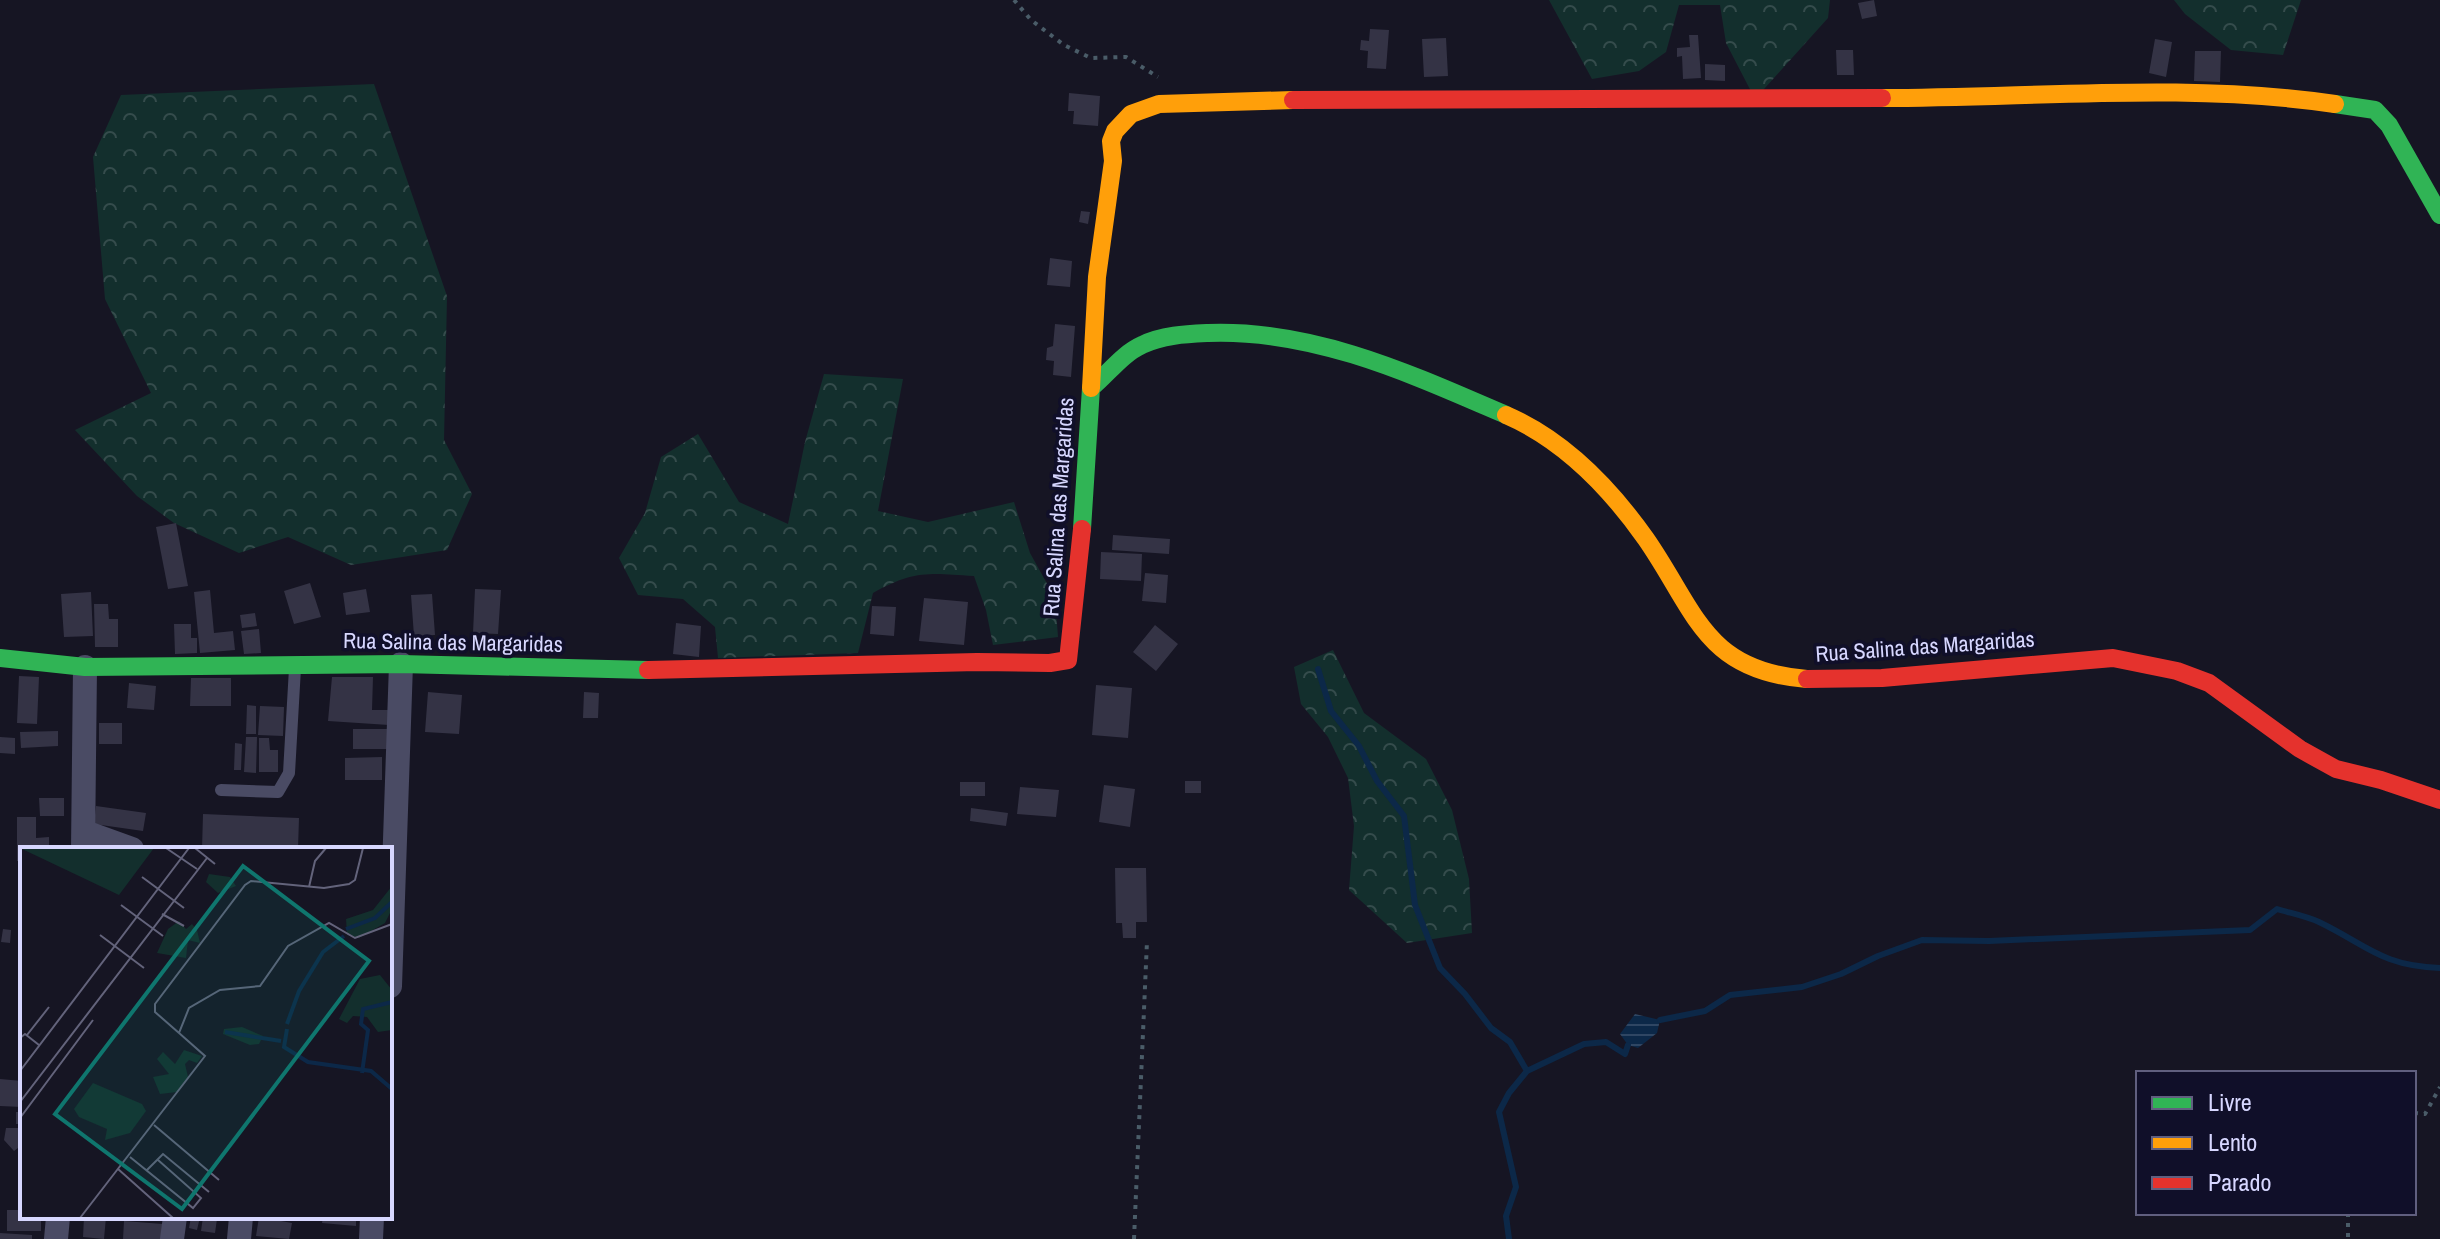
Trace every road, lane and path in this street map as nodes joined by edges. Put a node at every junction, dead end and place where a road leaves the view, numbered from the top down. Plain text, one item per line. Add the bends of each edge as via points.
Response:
1 (1014, 0) edge
2 (1186, 104) junction
3 (2440, 215) edge
4 (1091, 388) junction
5 (0, 658) edge
6 (401, 664) junction
7 (295, 665) junction
8 (85, 667) junction
9 (221, 790) dead end
10 (2440, 800) edge
11 (84, 841) edge
12 (120, 847) edge
13 (392, 927) edge
14 (1147, 941) dead end
15 (2440, 1087) edge
16 (2416, 1113) edge
17 (2348, 1215) edge
18 (58, 1219) edge
19 (175, 1219) edge
20 (241, 1219) edge
21 (372, 1219) edge
22 (56, 1239) edge
23 (172, 1239) edge
24 (239, 1239) edge
25 (371, 1239) edge
26 (1134, 1239) edge
27 (2348, 1239) edge

1 - 2 path via 1064,45 1091,58 1126,57 1153,73
2 - 3 street via 2173,91 2274,95 2375,110 2389,125
2 - 4 street via 1159,104 1131,114 1111,141
4 - 6 street, Rua Salina das Margaridas via 1068,660 688,671
4 - 10 street, Rua Salina das Margaridas via 1142,344 1177,336 1230,331 1297,339 1346,352 1555,440 1645,536 1682,602 1716,645 1773,675 1827,681 2113,658 2151,664 2209,683 2336,769
5 - 8 street, Rua Salina das Margaridas
6 - 7 street, Rua Salina das Margaridas
6 - 13 street
7 - 8 street, Rua Salina das Margaridas
7 - 9 lane via 289,773 278,792
8 - 11 street
11 - 12 street
14 - 26 path
15 - 16 path via 2425,1114
17 - 27 path
18 - 22 street
19 - 23 street
20 - 24 street
21 - 25 street

